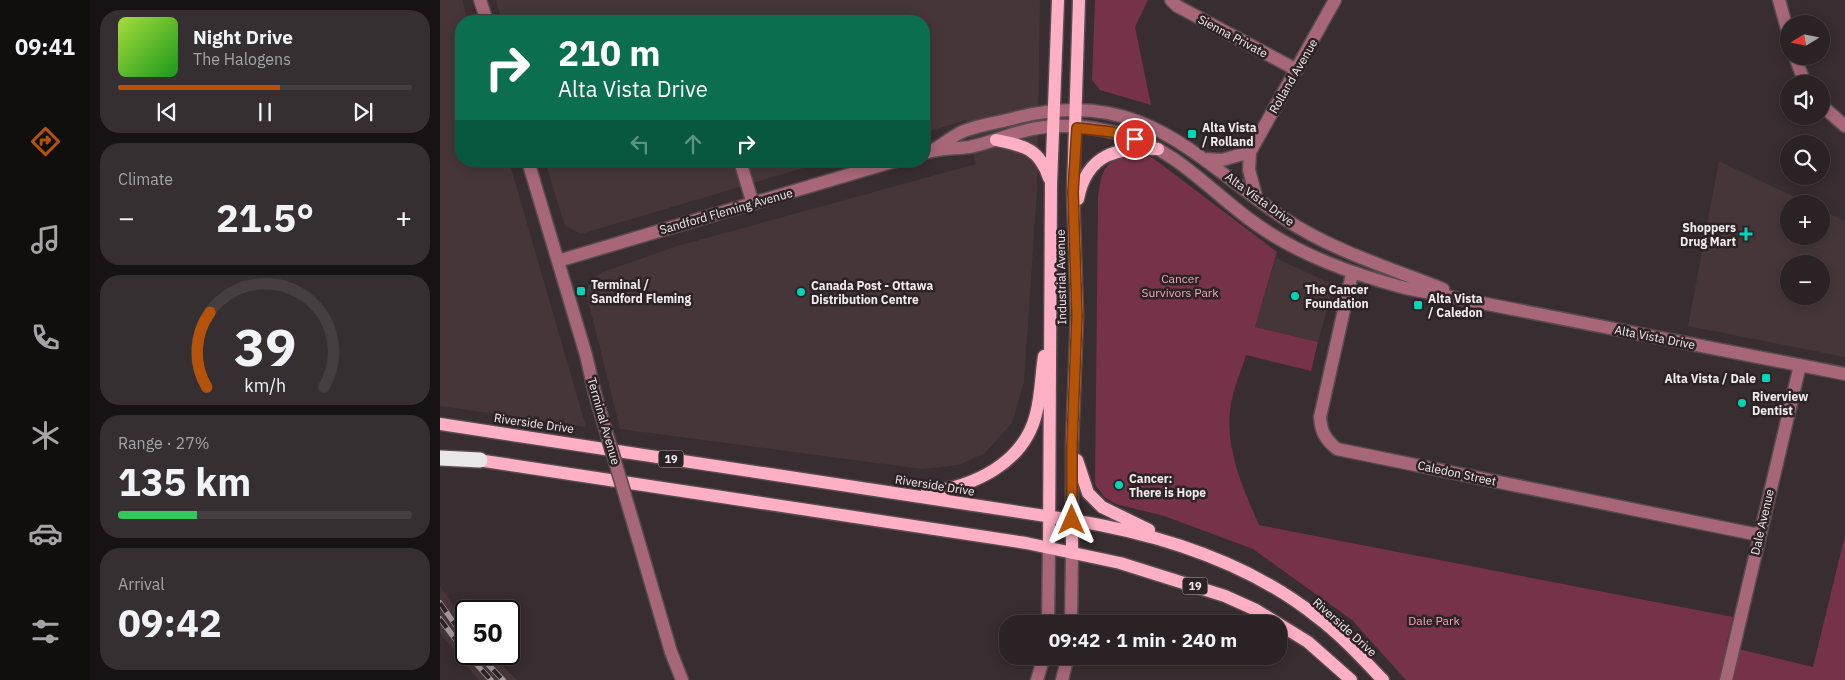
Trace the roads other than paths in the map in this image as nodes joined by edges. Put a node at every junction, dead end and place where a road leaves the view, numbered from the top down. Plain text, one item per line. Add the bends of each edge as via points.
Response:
1 (480, 0) edge
2 (1058, 0) edge
3 (1079, 0) edge
4 (1171, 0) edge
5 (1335, 0) edge
6 (1779, 0) edge
7 (485, 15) edge
8 (1783, 15) edge
9 (1297, 70) junction
10 (1054, 110) junction
11 (1077, 110) junction
12 (1830, 113) edge
13 (1845, 126) edge
14 (1053, 127) junction
15 (1077, 128) junction
16 (996, 140) junction
17 (1158, 149) junction
18 (930, 150) edge
19 (930, 151) edge
20 (1250, 152) junction
21 (1205, 159) junction
22 (530, 167) edge
23 (742, 167) edge
24 (875, 167) edge
25 (1051, 185) junction
26 (1256, 197) junction
27 (753, 204) junction
28 (1074, 234) junction
29 (558, 261) junction
30 (1352, 274) junction
31 (1466, 299) junction
32 (1049, 329) junction
33 (1800, 365) junction
34 (1845, 374) edge
35 (440, 424) edge
36 (1072, 445) junction
37 (440, 453) edge
38 (440, 458) edge
39 (480, 460) junction
40 (902, 493) junction
41 (1049, 516) junction
42 (1072, 520) junction
43 (1759, 535) junction
44 (1180, 546) junction
45 (1049, 548) junction
46 (1072, 553) junction
47 (1048, 615) edge
48 (1071, 615) edge
49 (1041, 665) edge
50 (1066, 665) edge
51 (682, 680) edge
52 (1037, 680) edge
53 (1062, 680) edge
54 (1350, 680) edge
55 (1383, 680) edge
56 (1726, 680) edge

1 - 7 street
2 - 10 main road, Industrial Avenue
3 - 11 main road, Industrial Avenue
4 - 9 street, Sienna Private
5 - 9 street, Rolland Avenue
6 - 8 street
9 - 20 street, Rolland Avenue
10 - 11 street, Alta Vista Drive
10 - 14 main road, Industrial Avenue
10 - 18 street via 964,131
11 - 15 main road, Industrial Avenue
11 - 21 street, Alta Vista Drive via 1115,114 1144,122 1177,139
12 - 13 street
14 - 15 street, Alta Vista Drive
14 - 16 street via 1037,128
14 - 25 main road, Industrial Avenue
15 - 17 street, Alta Vista Drive via 1125,135
15 - 28 main road, Industrial Avenue
16 - 19 street via 969,147
16 - 25 main road via 1030,149 1045,166
17 - 28 main road via 1124,149 1108,155 1094,166 1078,196
17 - 30 street, Alta Vista Drive via 1257,226
20 - 21 street via 1222,160
20 - 26 street, Rolland Avenue via 1248,170
21 - 26 street, Alta Vista Drive
22 - 29 street, Terminal Avenue
23 - 27 street
24 - 27 street, Sandford Fleming Avenue
25 - 32 main road, Industrial Avenue
26 - 31 street, Alta Vista Drive via 1314,236
27 - 29 street, Sandford Fleming Avenue
28 - 36 main road, Industrial Avenue via 1077,316
29 - 51 street, Terminal Avenue, bridge
30 - 31 street, Alta Vista Drive
30 - 43 street, Caledon Street via 1320,417 1320,430 1337,449
31 - 33 street, Alta Vista Drive
32 - 40 main road via 1037,412 1032,428 1013,455 972,482 940,491
32 - 41 main road, Industrial Avenue
33 - 34 street, Alta Vista Drive
33 - 43 street, Dale Avenue
35 - 40 main road, Riverside Drive / 19
36 - 42 main road, Industrial Avenue
36 - 44 main road via 1088,492 1102,507
37 - 39 main road, 19
38 - 39 highway
39 - 45 main road, 19
40 - 41 main road, Riverside Drive / 19
41 - 42 main road, Riverside Drive / 19
41 - 45 main road, Industrial Avenue
42 - 44 main road, Riverside Drive / 19
42 - 46 main road, Industrial Avenue
43 - 56 street, Dale Avenue
44 - 55 main road, Riverside Drive / 19 via 1238,568 1287,596 1317,617
45 - 46 main road, 19
45 - 47 street
46 - 48 street
46 - 54 main road, 19 via 1178,580 1256,610 1302,638
49 - 52 street
50 - 53 street

